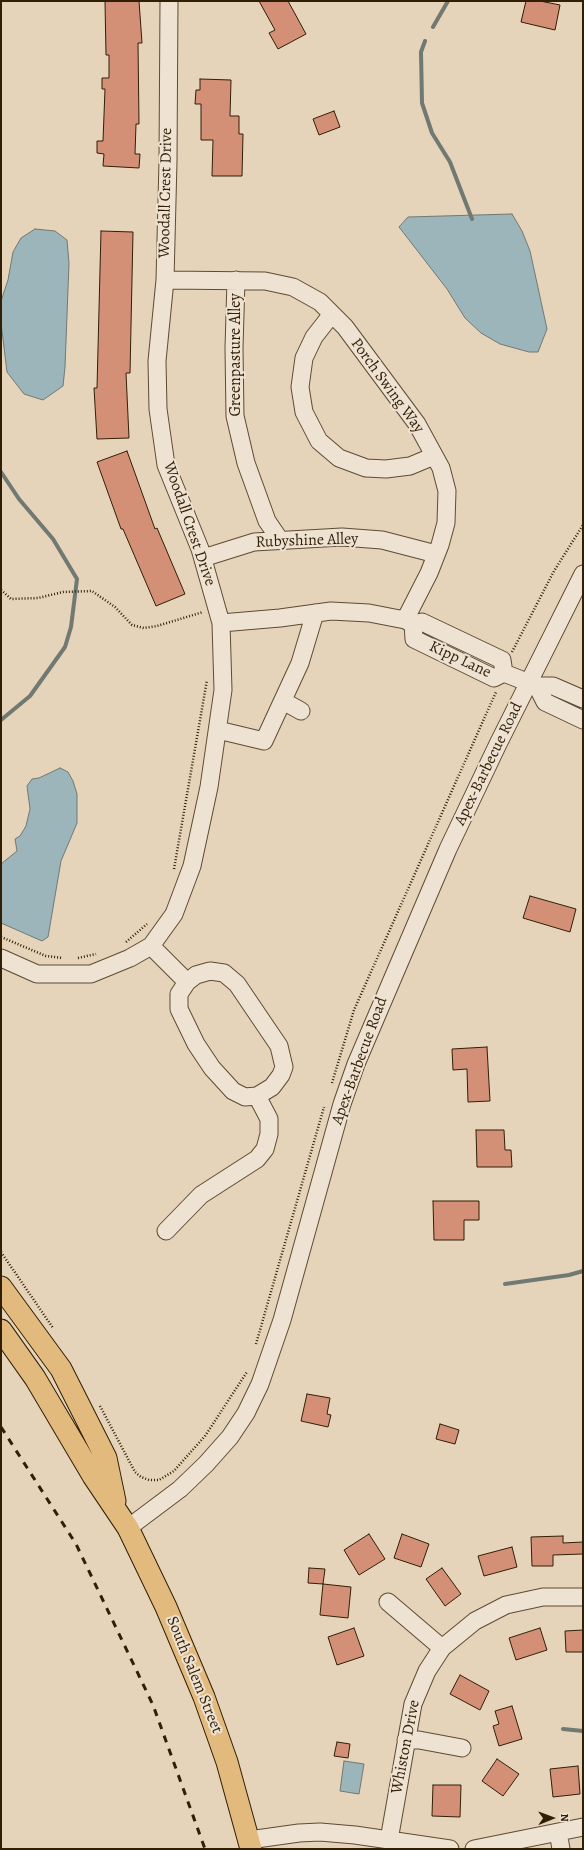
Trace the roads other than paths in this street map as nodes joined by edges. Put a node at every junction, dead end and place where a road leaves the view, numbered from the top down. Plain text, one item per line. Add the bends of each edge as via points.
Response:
1 (168, 1) edge
2 (165, 280) junction
3 (236, 280) junction
4 (332, 314) junction
5 (434, 456) junction
6 (280, 540) junction
7 (436, 554) junction
8 (203, 558) junction
9 (583, 574) edge
10 (315, 613) junction
11 (409, 622) junction
12 (221, 623) junction
13 (533, 684) junction
14 (583, 699) edge
15 (283, 701) junction
16 (301, 711) dead end
17 (583, 720) edge
18 (218, 730) junction
19 (151, 946) junction
20 (1, 958) edge
21 (187, 982) junction
22 (257, 1096) junction
23 (166, 1231) dead end
24 (1, 1287) edge
25 (1, 1330) edge
26 (122, 1519) junction
27 (583, 1597) edge
28 (388, 1602) dead end
29 (442, 1648) junction
30 (406, 1740) junction
31 (462, 1748) dead end
32 (583, 1827) edge
33 (558, 1832) junction
34 (389, 1840) junction
35 (250, 1845) edge
36 (450, 1849) edge
37 (474, 1849) edge
38 (561, 1849) edge

1 - 2 street, Woodall Crest Drive
2 - 3 street, Porch Swing Way
2 - 8 street, Woodall Crest Drive via 157,361 158,409 166,465
3 - 4 street, Porch Swing Way via 264,280 293,287 320,302
3 - 6 street, Greenpasture Alley via 235,416 249,470 267,521
4 - 5 street, Porch Swing Way via 345,327 417,424
4 - 5 street via 314,337 304,358 300,387 304,412 319,441 339,458 366,468 410,466
5 - 7 street, Porch Swing Way via 441,468 447,491 446,523
6 - 7 street, Rubyshine Alley via 342,537 382,540
6 - 8 street, Rubyshine Alley via 254,542
7 - 11 street, Porch Swing Way
8 - 12 street, Woodall Crest Drive
9 - 13 street, Apex-Barbecue Road
10 - 11 street via 369,613
10 - 12 street
10 - 15 street via 300,663
11 - 13 street, Kipp Lane via 414,639 494,678 504,673
12 - 18 street, Woodall Crest Drive via 223,690
13 - 14 street via 553,686
13 - 17 street via 545,702
13 - 26 street, Apex-Barbecue Road via 491,758 448,849 356,1064 342,1104 282,1320 260,1384 246,1413 230,1437 180,1489
15 - 16 street
15 - 18 street via 264,741
18 - 19 street, Woodall Crest Drive via 192,866 174,914
19 - 20 street, Woodall Crest Drive via 91,974 37,974
19 - 21 street
21 - 22 street via 179,994 179,1009 196,1044 232,1091 245,1097
21 - 22 street via 196,975 210,971 224,973 237,984 279,1046 284,1067 281,1075 272,1087
22 - 23 street via 270,1119 265,1149 258,1159 201,1195
24 - 26 main road, South Salem Street via 61,1369 106,1458
25 - 26 main road, South Salem Street via 35,1378 92,1476
26 - 35 main road, South Salem Street via 166,1607 204,1697 227,1762
27 - 29 street, Whiston Drive via 543,1597 506,1605 475,1620
28 - 29 street
29 - 30 street, Whiston Drive via 419,1687
30 - 31 street
30 - 34 street, Whiston Drive
32 - 33 street
33 - 37 street
33 - 38 street
34 - 35 street via 320,1832 299,1833
34 - 36 street

